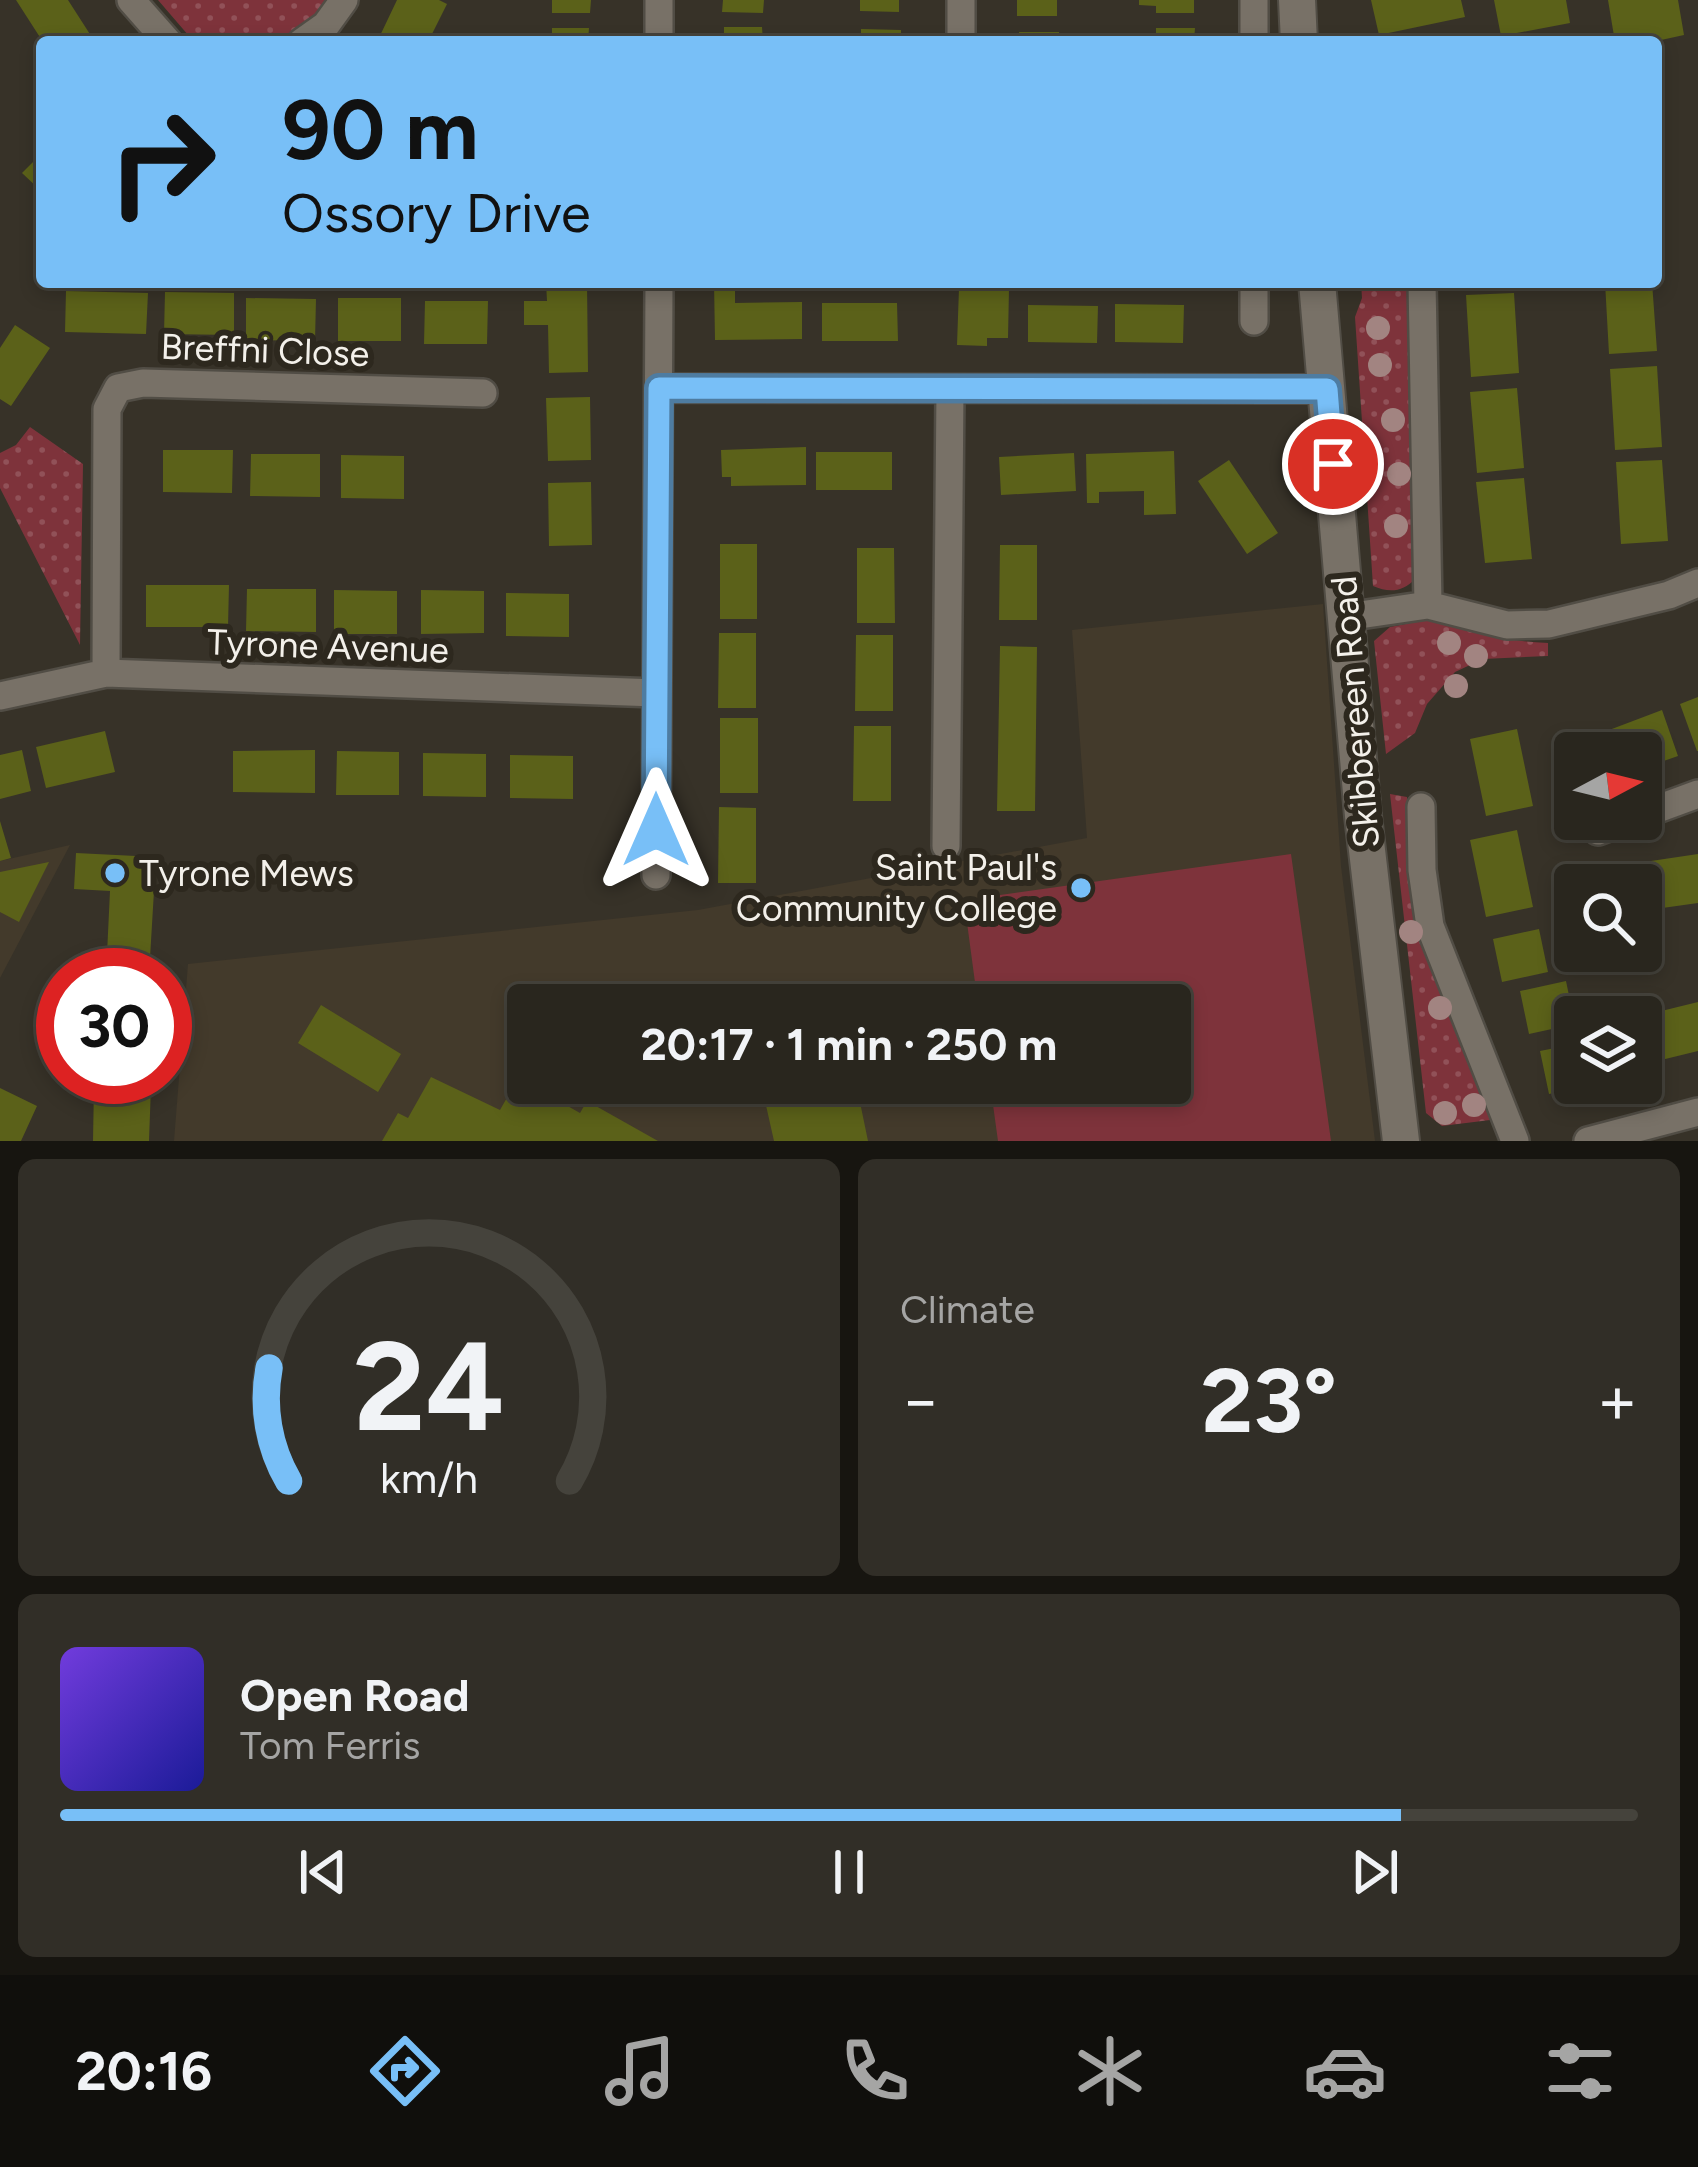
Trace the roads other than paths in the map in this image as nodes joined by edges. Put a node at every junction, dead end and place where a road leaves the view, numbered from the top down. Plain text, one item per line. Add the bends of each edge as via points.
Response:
1 (131, 0) edge
2 (344, 0) edge
3 (659, 0) edge
4 (961, 0) edge
5 (1254, 0) edge
6 (1297, 0) edge
7 (163, 36) edge
8 (310, 36) edge
9 (659, 36) edge
10 (961, 36) edge
11 (1254, 36) edge
12 (1299, 36) edge
13 (659, 288) edge
14 (1254, 288) edge
15 (1318, 288) edge
16 (1422, 288) edge
17 (1254, 321) dead end
18 (659, 388) junction
19 (1327, 389) junction
20 (950, 390) junction
21 (483, 393) dead end
22 (1698, 583) edge
23 (1428, 605) junction
24 (1346, 617) junction
25 (106, 673) junction
26 (656, 693) junction
27 (0, 696) edge
28 (1698, 794) edge
29 (1421, 807) dead end
30 (1662, 807) edge
31 (946, 845) dead end
32 (656, 875) dead end
33 (1698, 1112) edge
34 (1400, 1141) edge
35 (1515, 1141) edge
36 (1588, 1141) edge

1 - 7 street
2 - 8 street
3 - 9 street
4 - 10 street
5 - 11 street
6 - 12 street
13 - 18 street
14 - 17 street
15 - 19 street, Skibbereen Road
16 - 23 street
18 - 20 street
18 - 26 street
19 - 20 street
19 - 24 street, Skibbereen Road
20 - 31 street
21 - 25 street, Breffni Close via 118,388 107,409
22 - 23 street via 1550,624 1507,625
23 - 24 street
24 - 34 street, Skibbereen Road
25 - 26 street, Tyrone Avenue
25 - 27 street, Tyrone Avenue
26 - 32 street
28 - 30 street
29 - 35 street via 1430,926
33 - 36 street

